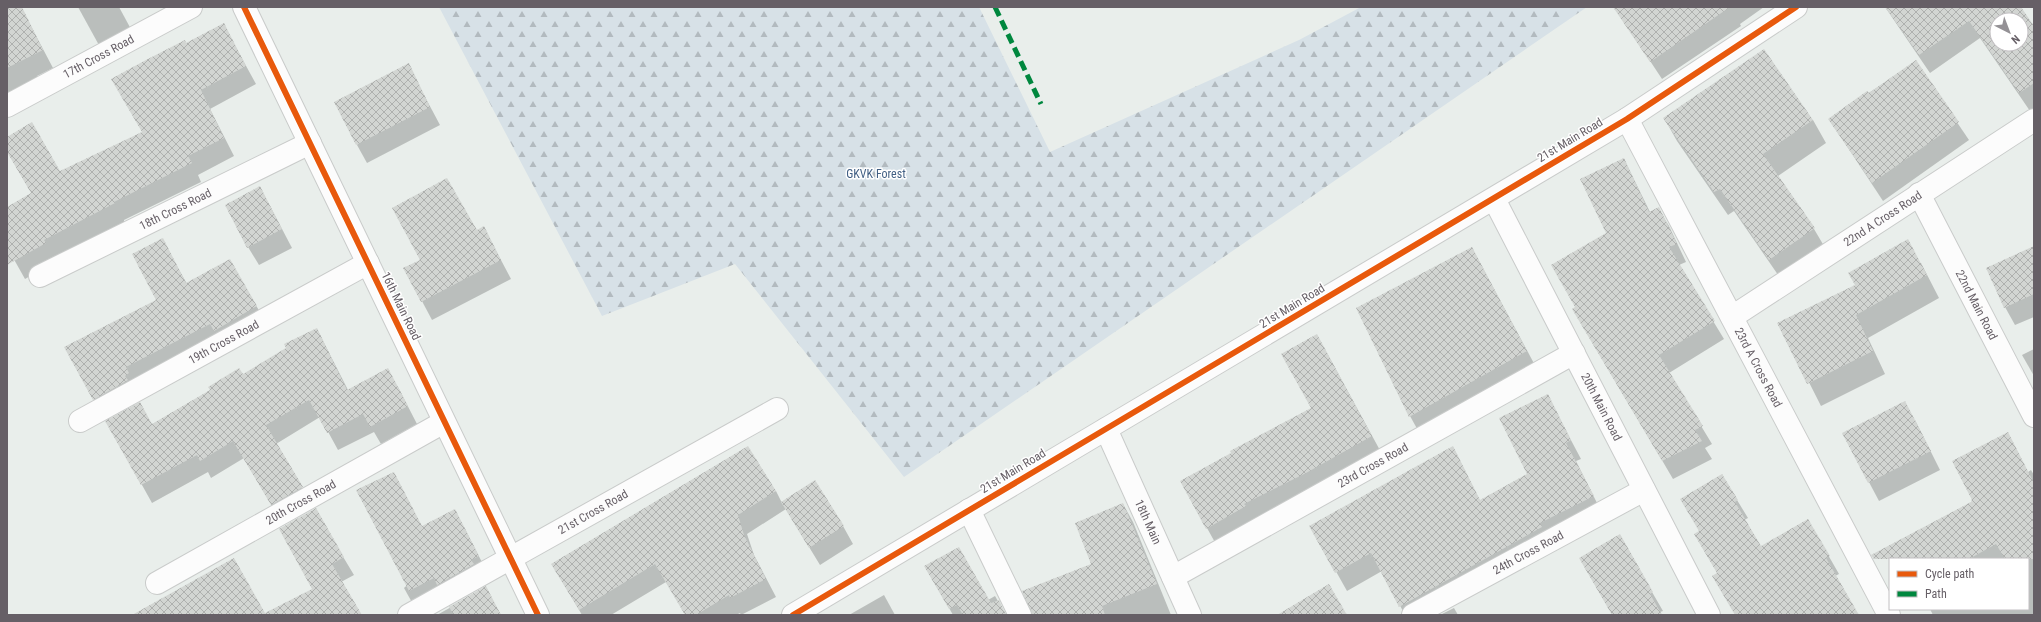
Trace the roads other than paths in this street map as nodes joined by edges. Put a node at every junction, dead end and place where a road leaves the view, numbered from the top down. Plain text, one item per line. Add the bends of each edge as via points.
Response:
1 (191, 7) edge
2 (244, 7) edge
3 (1796, 7) edge
4 (7, 106) edge
5 (1627, 119) junction
6 (2034, 120) edge
7 (310, 143) junction
8 (1919, 194) junction
9 (1494, 199) junction
10 (368, 263) junction
11 (40, 276) dead end
12 (1732, 317) junction
13 (1574, 352) junction
14 (777, 409) dead end
15 (2034, 416) edge
16 (80, 421) dead end
17 (444, 422) junction
18 (1106, 429) junction
19 (1644, 490) junction
20 (969, 510) junction
21 (510, 557) junction
22 (1173, 577) junction
23 (157, 583) dead end
24 (409, 615) edge
25 (538, 615) edge
26 (793, 615) edge
27 (1020, 615) edge
28 (1190, 615) edge
29 (1413, 615) edge
30 (1709, 615) edge
31 (1889, 615) edge

1 - 4 street, 17th Cross Road
2 - 7 street, 16th Main Road
3 - 5 street, 21st Main Road
5 - 9 street, 21st Main Road
5 - 12 street, 23rd A Cross Road
6 - 8 street, 22nd A Cross Road
7 - 10 street, 16th Main Road
7 - 11 street, 18th Cross Road
8 - 12 street, 22nd A Cross Road
8 - 15 street, 22nd Main Road
9 - 13 street, 20th Main Road
9 - 18 street, 21st Main Road
10 - 16 street, 19th Cross Road
10 - 17 street, 16th Main Road
12 - 31 street, 23rd A Cross Road
13 - 19 street, 20th Main Road
13 - 22 street, 23rd Cross Road
14 - 21 street, 21st Cross Road
17 - 21 street, 16th Main Road
17 - 23 street, 20th Cross Road
18 - 20 street, 21st Main Road
18 - 22 street, 18th Main
19 - 29 street, 24th Cross Road
19 - 30 street, 20th Main Road
20 - 26 street, 21st Main Road
20 - 27 street
21 - 24 street, 21st Cross Road
21 - 25 street, 16th Main Road
22 - 28 street, 18th Main

